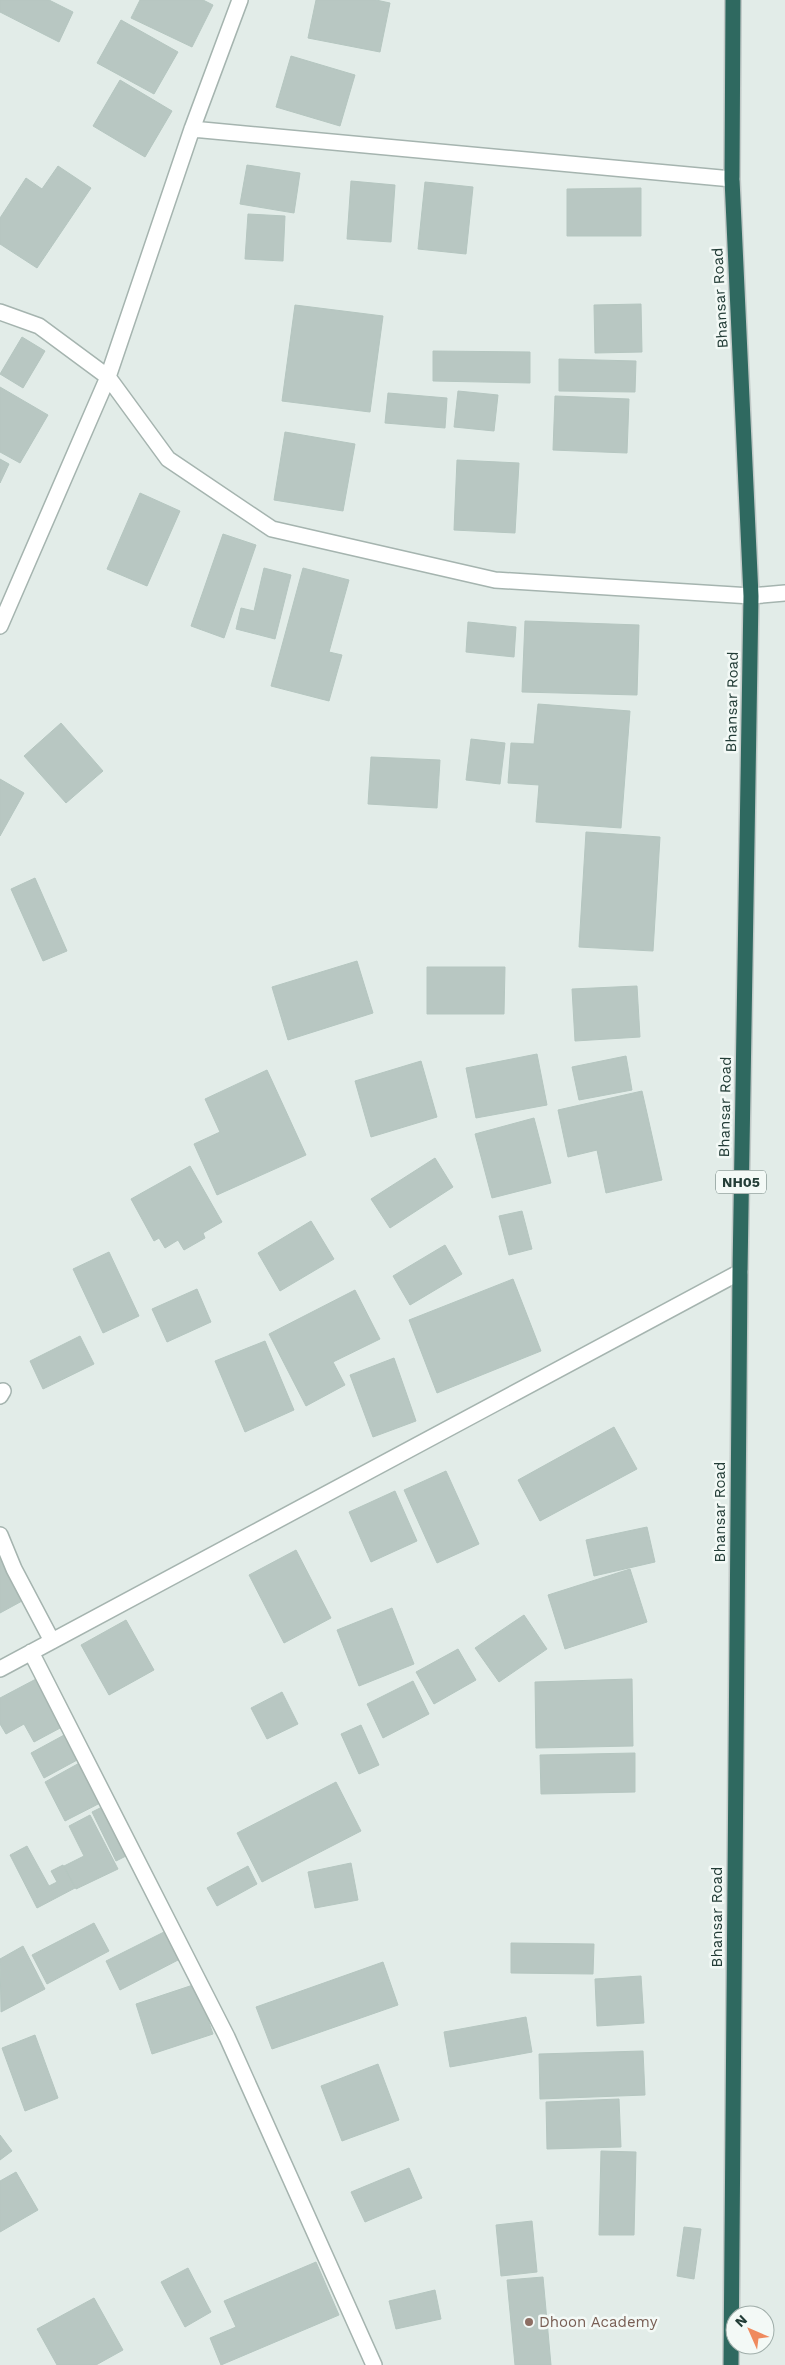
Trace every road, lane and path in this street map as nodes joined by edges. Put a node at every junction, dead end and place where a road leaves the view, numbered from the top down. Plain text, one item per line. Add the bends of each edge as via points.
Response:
1 (240, 0) edge
2 (733, 0) edge
3 (192, 129) junction
4 (732, 180) junction
5 (0, 312) edge
6 (108, 377) junction
7 (785, 593) edge
8 (751, 596) junction
9 (0, 626) edge
10 (740, 1272) junction
11 (0, 1535) edge
12 (52, 1641) junction
13 (31, 1652) junction
14 (0, 1668) edge
15 (374, 2365) edge
16 (731, 2365) edge

1 - 3 street
2 - 4 highway, Bhansar Road / NH05
3 - 4 street
3 - 6 street
4 - 8 highway, Bhansar Road / NH05
5 - 6 street via 39,326
6 - 8 street via 168,459 272,529 495,580
6 - 9 street
7 - 8 street
8 - 10 highway, Bhansar Road / NH05
10 - 12 street
10 - 16 highway, Bhansar Road / NH05
11 - 12 street
12 - 13 street
13 - 14 street
13 - 15 street via 227,2036

